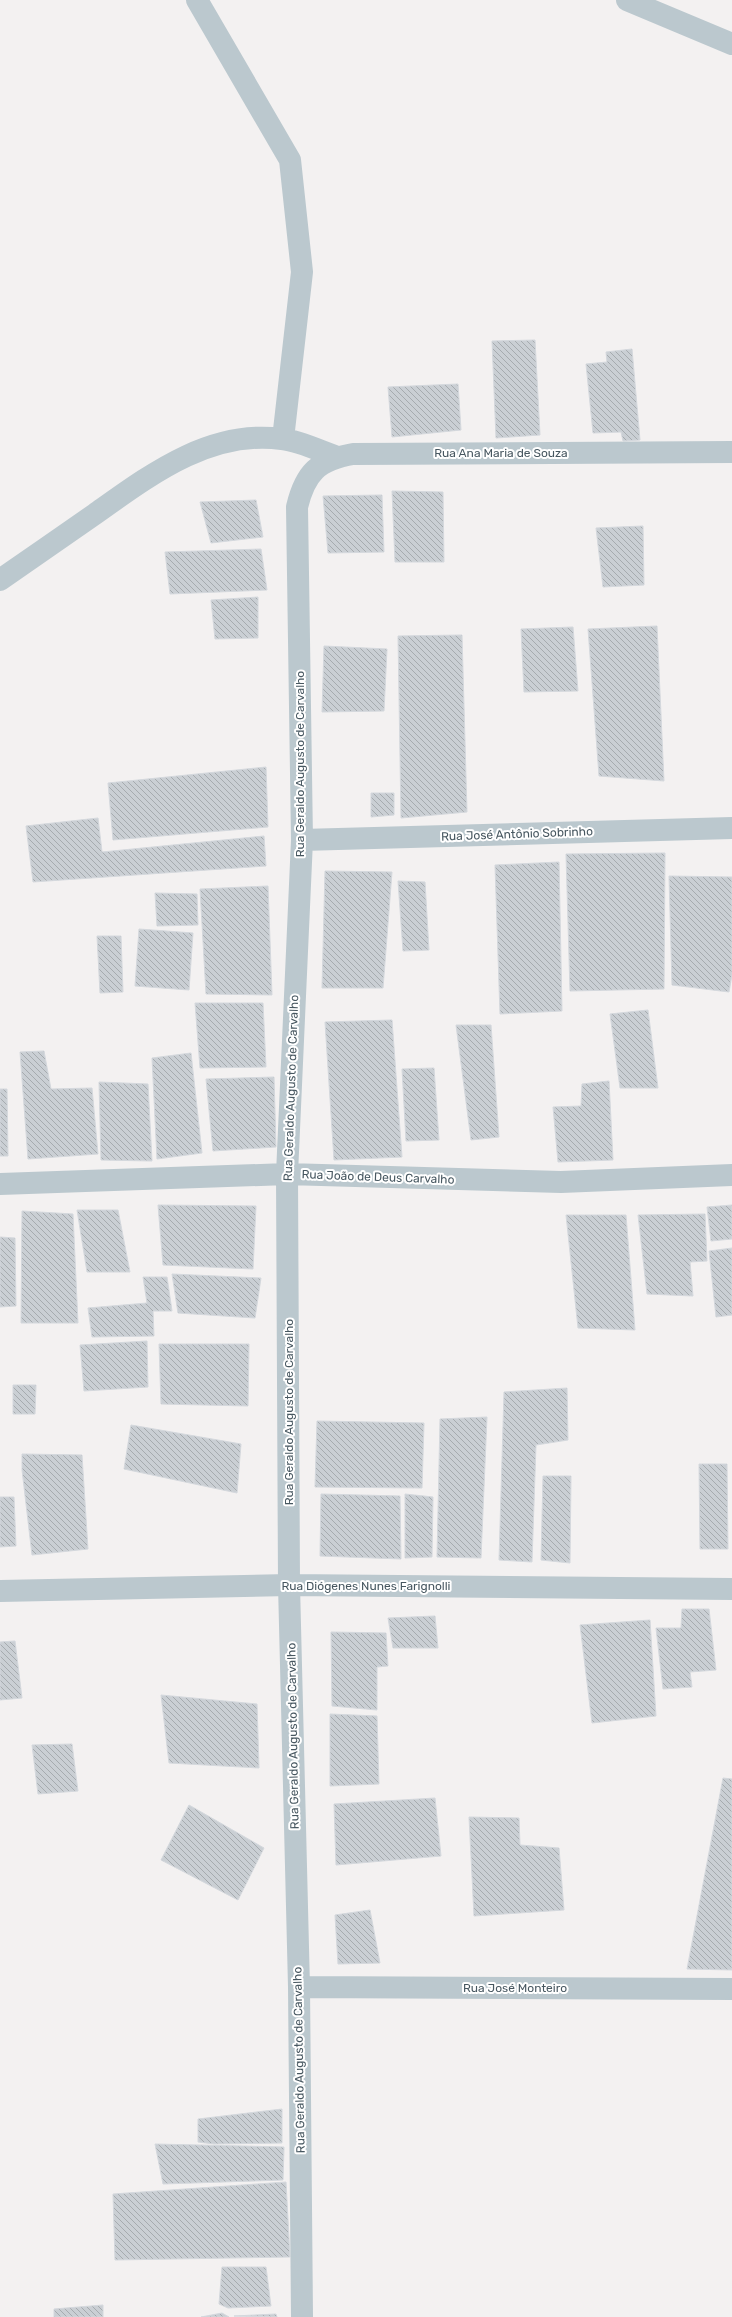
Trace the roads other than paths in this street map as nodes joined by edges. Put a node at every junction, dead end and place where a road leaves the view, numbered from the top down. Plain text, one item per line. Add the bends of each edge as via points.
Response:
1 (197, 0) edge
2 (627, 0) edge
3 (732, 44) edge
4 (283, 439) junction
5 (732, 452) edge
6 (337, 457) junction
7 (297, 507) joint
8 (0, 580) edge
9 (732, 828) edge
10 (302, 840) junction
11 (287, 1174) junction
12 (732, 1174) edge
13 (0, 1184) edge
14 (289, 1585) junction
15 (732, 1589) edge
16 (0, 1591) edge
17 (298, 1987) junction
18 (732, 1989) edge
19 (302, 2317) edge

1 - 4 street via 290,160 302,272
2 - 3 street
4 - 6 street
4 - 8 street via 257,438 218,444 186,455 157,471
5 - 6 street, Rua Ana Maria de Souza via 353,454
6 - 7 street, Rua Ana Maria de Souza via 323,463 310,475 301,490
7 - 10 street, Rua Geraldo Augusto de Carvalho
9 - 10 street, Rua José Antônio Sobrinho
10 - 11 street, Rua Geraldo Augusto de Carvalho
11 - 12 street, Rua João de Deus Carvalho via 561,1182
11 - 13 street, Rua João de Deus Carvalho
11 - 14 street, Rua Geraldo Augusto de Carvalho
14 - 15 street, Rua Diógenes Nunes Farignolli
14 - 16 street, Rua Diógenes Nunes Farignolli
14 - 17 street, Rua Geraldo Augusto de Carvalho
17 - 18 street, Rua José Monteiro
17 - 19 street, Rua Geraldo Augusto de Carvalho

